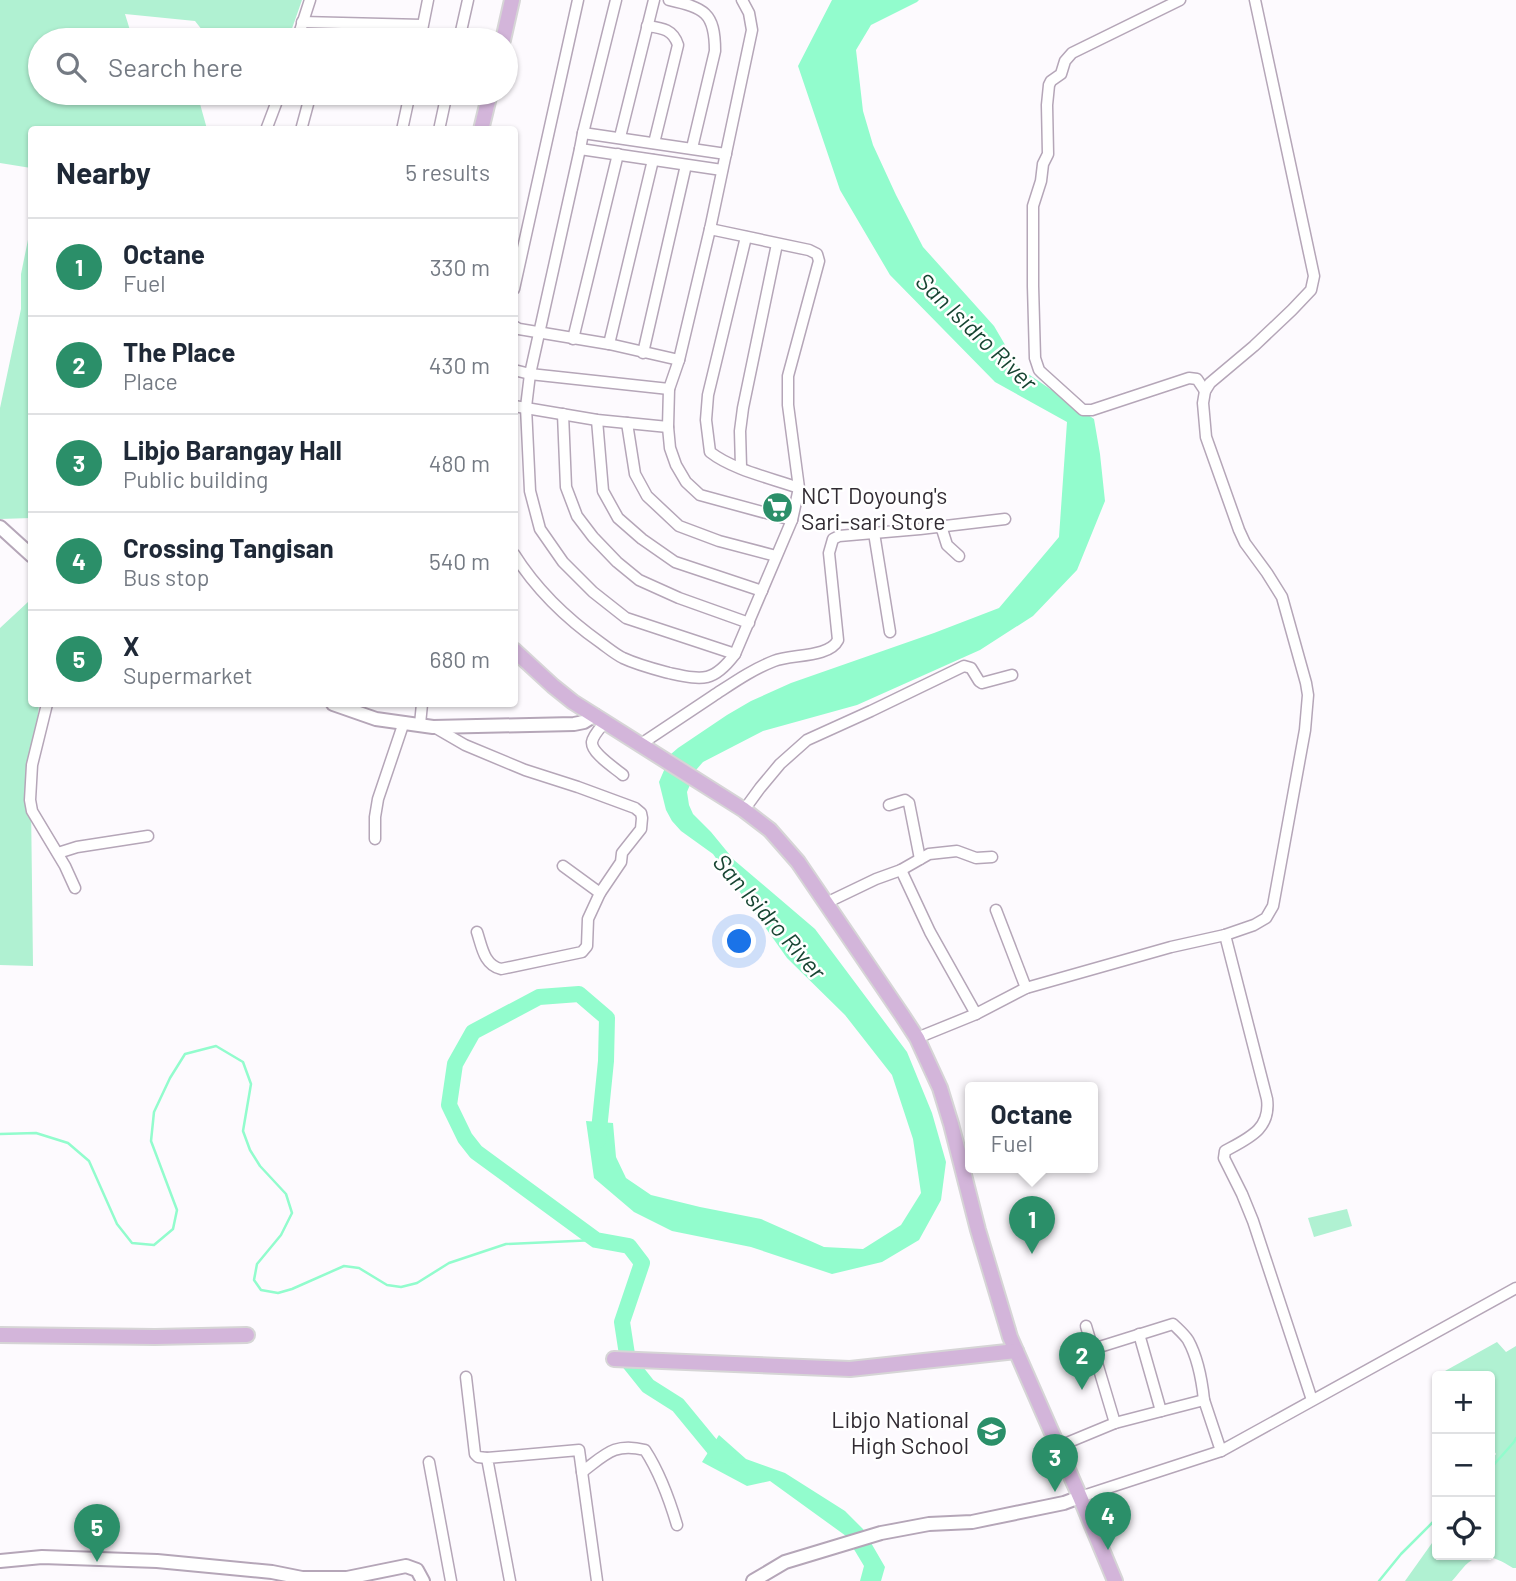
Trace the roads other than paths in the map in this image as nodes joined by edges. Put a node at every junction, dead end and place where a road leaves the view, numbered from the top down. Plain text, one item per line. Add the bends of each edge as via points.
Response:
1 (310, 0) edge
2 (428, 0) edge
3 (468, 0) edge
4 (512, 0) edge
5 (578, 0) edge
6 (616, 0) edge
7 (654, 0) edge
8 (669, 0) edge
9 (742, 0) edge
10 (1180, 0) edge
11 (1255, 0) edge
12 (302, 22) junction
13 (422, 25) junction
14 (647, 26) junction
15 (300, 28) edge
16 (422, 28) edge
17 (462, 28) edge
18 (505, 28) edge
19 (275, 105) edge
20 (307, 105) edge
21 (408, 105) edge
22 (444, 105) edge
23 (487, 105) edge
24 (267, 126) edge
25 (302, 126) edge
26 (403, 126) edge
27 (440, 126) edge
28 (482, 126) edge
29 (583, 133) junction
30 (620, 137) junction
31 (654, 142) junction
32 (692, 148) junction
33 (580, 149) junction
34 (618, 154) junction
35 (726, 154) junction
36 (653, 160) junction
37 (686, 165) junction
38 (722, 170) junction
39 (710, 229) junction
40 (746, 237) junction
41 (777, 244) junction
42 (518, 271) edge
43 (518, 329) edge
44 (541, 332) junction
45 (573, 338) junction
46 (608, 344) junction
47 (643, 352) junction
48 (679, 360) junction
49 (518, 371) edge
50 (530, 374) junction
51 (669, 390) junction
52 (1206, 391) junction
53 (518, 406) edge
54 (526, 407) junction
55 (563, 414) junction
56 (597, 420) junction
57 (627, 424) junction
58 (668, 427) junction
59 (741, 467) junction
60 (799, 488) junction
61 (1005, 519) dead end
62 (792, 520) junction
63 (941, 526) junction
64 (0, 527) edge
65 (874, 533) junction
66 (28, 552) edge
67 (776, 556) junction
68 (959, 556) dead end
69 (518, 560) edge
70 (762, 590) junction
71 (749, 623) junction
72 (890, 632) dead end
73 (518, 654) edge
74 (735, 654) junction
75 (1012, 675) dead end
76 (46, 707) edge
77 (342, 707) edge
78 (423, 707) edge
79 (600, 718) junction
80 (404, 722) junction
81 (427, 726) junction
82 (641, 744) junction
83 (623, 775) dead end
84 (889, 805) dead end
85 (744, 810) junction
86 (148, 836) dead end
87 (374, 839) dead end
88 (58, 853) junction
89 (992, 857) dead end
90 (920, 859) junction
91 (563, 866) dead end
92 (901, 870) junction
93 (75, 888) dead end
94 (600, 893) junction
95 (827, 903) junction
96 (996, 910) dead end
97 (477, 932) dead end
98 (1225, 935) junction
99 (1026, 988) junction
100 (976, 1014) junction
101 (917, 1038) junction
102 (1516, 1288) edge
103 (1086, 1326) dead end
104 (1139, 1334) junction
105 (0, 1335) edge
106 (247, 1335) dead end
107 (1093, 1349) junction
108 (1016, 1352) junction
109 (614, 1359) dead end
110 (466, 1377) dead end
111 (1312, 1399) junction
112 (1203, 1400) junction
113 (1161, 1411) junction
114 (1115, 1423) junction
115 (1057, 1447) junction
116 (1221, 1451) junction
117 (487, 1458) junction
118 (429, 1462) dead end
119 (582, 1472) junction
120 (1080, 1497) junction
121 (677, 1525) dead end
122 (0, 1561) edge
123 (423, 1581) edge
124 (452, 1581) edge
125 (510, 1581) edge
126 (597, 1581) edge
127 (753, 1581) edge
128 (1115, 1581) edge

1 - 12 street
2 - 13 street
3 - 17 street
4 - 18 main road
5 - 42 street
6 - 29 street
7 - 14 street
8 - 32 street via 702,11 711,19 715,36
9 - 35 street via 752,30
10 - 52 street via 1072,52 1061,74 1049,85 1048,154 1033,206 1035,358 1039,370 1083,410 1189,378 1198,379
11 - 52 street via 1314,276 1311,290
12 - 13 street
12 - 15 street
13 - 16 street
14 - 30 street
14 - 31 street via 665,28 678,45
19 - 24 street
20 - 25 street
21 - 26 street
22 - 27 street
23 - 28 main road
29 - 30 street
29 - 33 street
30 - 31 street
31 - 32 street
32 - 35 street
33 - 34 street
33 - 44 street
34 - 36 street
34 - 45 street
35 - 38 street
36 - 37 street
36 - 46 street
37 - 38 street
37 - 47 street
38 - 39 street
39 - 40 street
39 - 48 street
40 - 41 street
40 - 59 street via 706,420 710,452
41 - 59 street via 743,408
41 - 60 street via 809,250 817,254 818,261 788,376
43 - 44 street
44 - 45 street
44 - 50 street
45 - 46 street
46 - 47 street
47 - 48 street
48 - 51 street
49 - 50 street
50 - 51 street
50 - 54 street
51 - 58 street
52 - 98 street via 1206,437 1245,543 1282,597 1308,695 1273,906 1266,918
53 - 54 street
54 - 55 street
54 - 74 street via 530,491 540,529 563,562 626,618
55 - 56 street
55 - 71 street via 566,487 577,516 593,537 639,580
56 - 57 street
56 - 70 street via 603,491 618,518 675,562
57 - 58 street
57 - 67 street via 635,474 647,496 678,526
58 - 62 street via 676,464 700,495
59 - 60 street
60 - 62 street
61 - 63 street
62 - 67 street
63 - 65 street
63 - 68 street via 947,545
64 - 66 street
65 - 72 street
65 - 82 street via 839,536 831,543 838,640 831,649 753,670
67 - 70 street
69 - 74 street via 575,625 621,657 696,678 723,670
70 - 71 street
71 - 74 street
73 - 79 main road via 573,702
75 - 85 street via 982,683 964,666 807,740 780,764
76 - 88 street via 32,765 30,800
77 - 80 street via 376,719
78 - 81 street
79 - 81 street via 573,724
79 - 82 main road
79 - 83 street via 592,745
80 - 81 street
80 - 87 street via 378,799
81 - 94 street via 525,770 638,810 641,829
82 - 85 main road
84 - 90 street via 909,803
85 - 95 main road via 770,830
86 - 88 street
88 - 93 street
89 - 90 street via 948,851
90 - 92 street
91 - 94 street
92 - 95 street
92 - 100 street
94 - 97 street via 588,919 587,946 582,952 502,969 486,959
95 - 101 main road
96 - 99 street
98 - 99 street
98 - 111 street via 1269,1110 1262,1126 1225,1151 1224,1158 1253,1222
99 - 100 street
100 - 101 street
101 - 108 main road via 940,1088
102 - 111 street
103 - 107 street
104 - 107 street
104 - 112 street via 1173,1324 1195,1357
104 - 113 street
105 - 106 main road
107 - 114 street
108 - 109 main road via 850,1369
108 - 115 main road
110 - 117 street via 475,1454
111 - 116 street
112 - 113 street
112 - 116 street
113 - 114 street
114 - 115 street
115 - 120 main road
116 - 120 street
117 - 119 street via 579,1450
117 - 125 street
118 - 124 street
119 - 121 street via 611,1449 645,1450
119 - 126 street
120 - 127 street via 972,1522 881,1533 785,1562
120 - 128 main road
122 - 123 street via 157,1561 313,1578 347,1578 406,1566 417,1570

